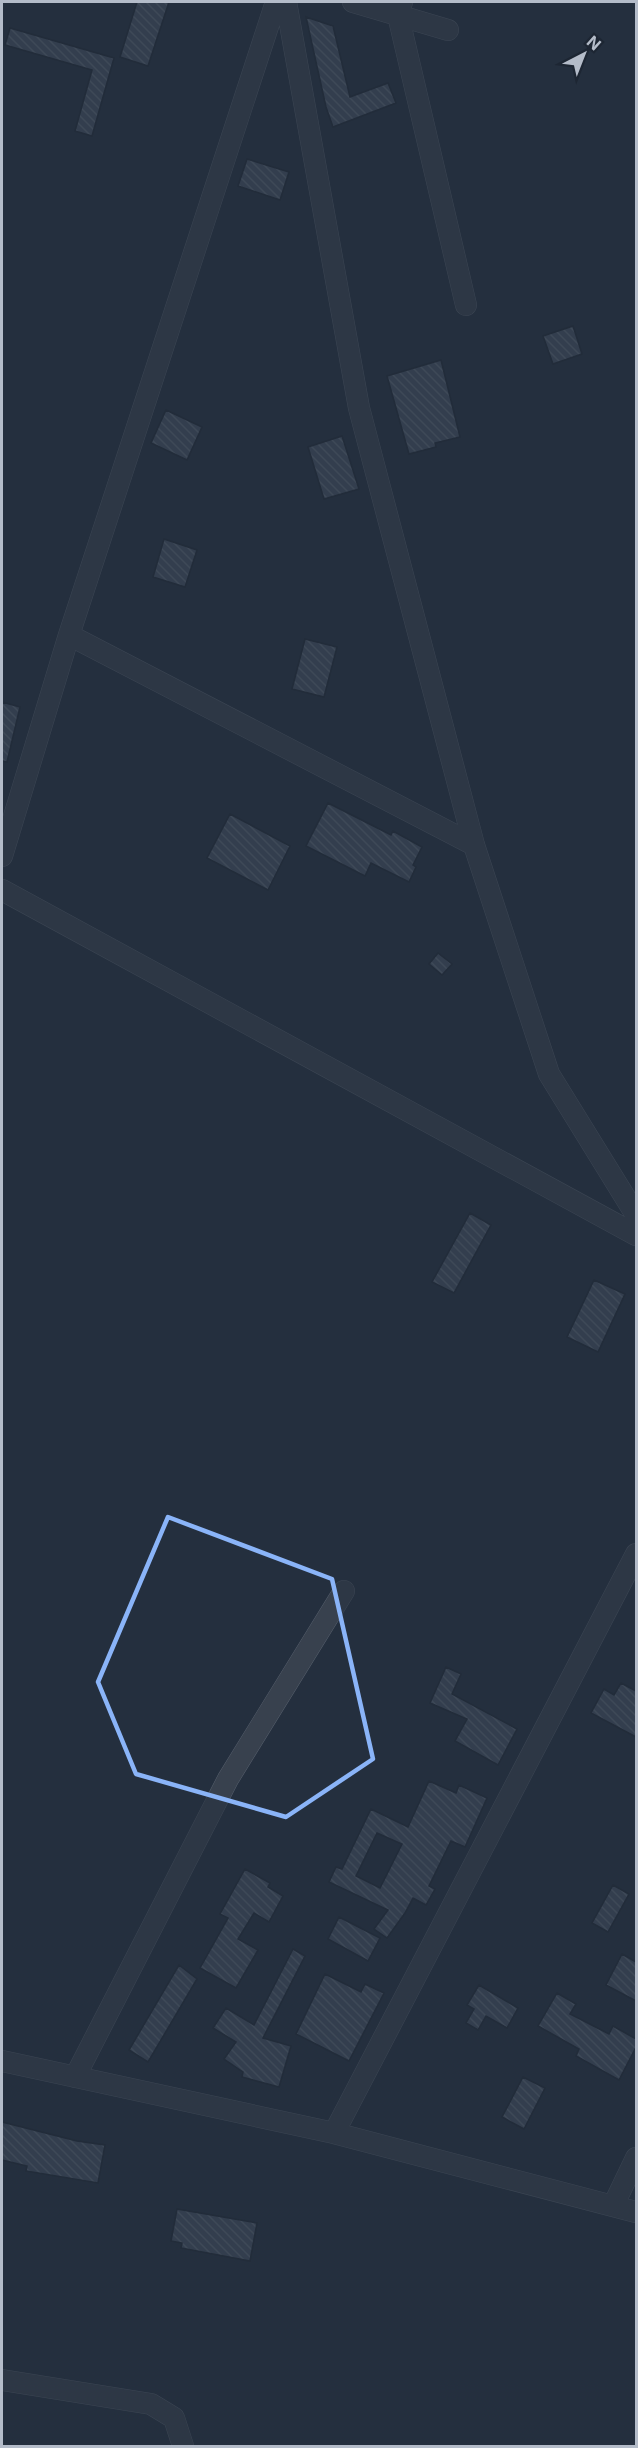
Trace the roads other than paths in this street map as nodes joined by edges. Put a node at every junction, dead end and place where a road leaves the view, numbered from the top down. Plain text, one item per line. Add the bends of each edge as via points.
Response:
1 (276, 2) edge
2 (286, 2) edge
3 (352, 2) edge
4 (400, 8) edge
5 (448, 30) dead end
6 (466, 305) dead end
7 (69, 635) junction
8 (474, 845) junction
9 (2, 856) edge
10 (2, 890) edge
11 (636, 1215) edge
12 (636, 1235) edge
13 (636, 1554) edge
14 (344, 1591) dead end
15 (2, 2061) edge
16 (75, 2077) junction
17 (334, 2133) junction
18 (636, 2158) edge
19 (613, 2206) junction
20 (636, 2212) edge
21 (2, 2380) edge
22 (183, 2446) edge

1 - 7 street
2 - 8 street via 359,408
3 - 4 street
4 - 5 street
4 - 6 street
7 - 8 street
7 - 9 street
8 - 11 street via 549,1074
10 - 12 street
13 - 17 street
14 - 16 street via 228,1779
15 - 16 street
16 - 17 street
17 - 19 street
18 - 19 street
19 - 20 street
21 - 22 street via 151,2404 174,2418

